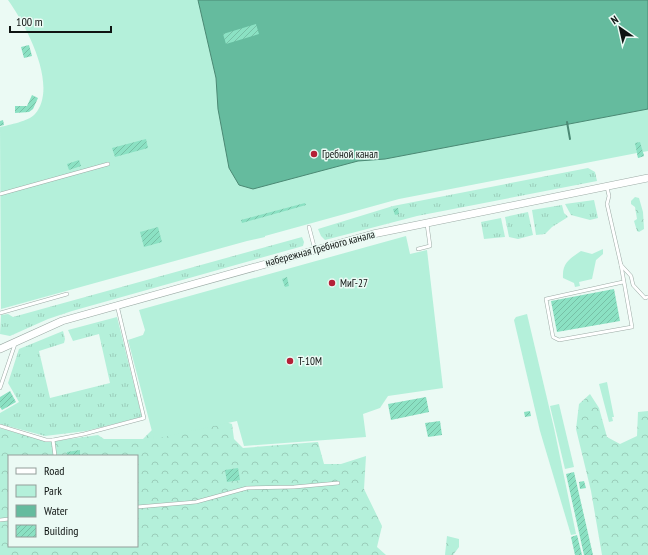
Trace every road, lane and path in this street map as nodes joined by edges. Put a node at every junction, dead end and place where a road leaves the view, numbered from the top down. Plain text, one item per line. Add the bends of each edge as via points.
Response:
1 (108, 164) dead end
2 (648, 178) edge
3 (607, 187) junction
4 (0, 194) edge
5 (427, 222) junction
6 (309, 227) dead end
7 (418, 249) dead end
8 (315, 250) junction
9 (621, 265) junction
10 (623, 282) junction
11 (68, 294) dead end
12 (648, 297) edge
13 (117, 305) junction
14 (0, 313) edge
15 (16, 340) junction
16 (0, 349) edge
17 (0, 388) edge
18 (0, 426) edge
19 (53, 440) junction
20 (55, 455) edge
21 (338, 483) dead end
22 (138, 507) edge

1 - 4 lane
2 - 3 street, набережная Гребного канала
3 - 5 street, набережная Гребного канала
3 - 9 lane via 607,204
5 - 7 lane via 430,246
5 - 8 street, набережная Гребного канала
6 - 8 lane
8 - 13 street, набережная Гребного канала
9 - 10 lane
9 - 12 lane via 631,276 633,285 645,298
10 - 10 lane via 632,327 560,340 553,337 546,299
11 - 14 lane
13 - 15 street, набережная Гребного канала via 62,321
13 - 19 lane via 144,418
15 - 16 street, набережная Гребного канала
15 - 17 lane
18 - 19 lane
19 - 20 lane
21 - 22 lane via 247,488 196,502

